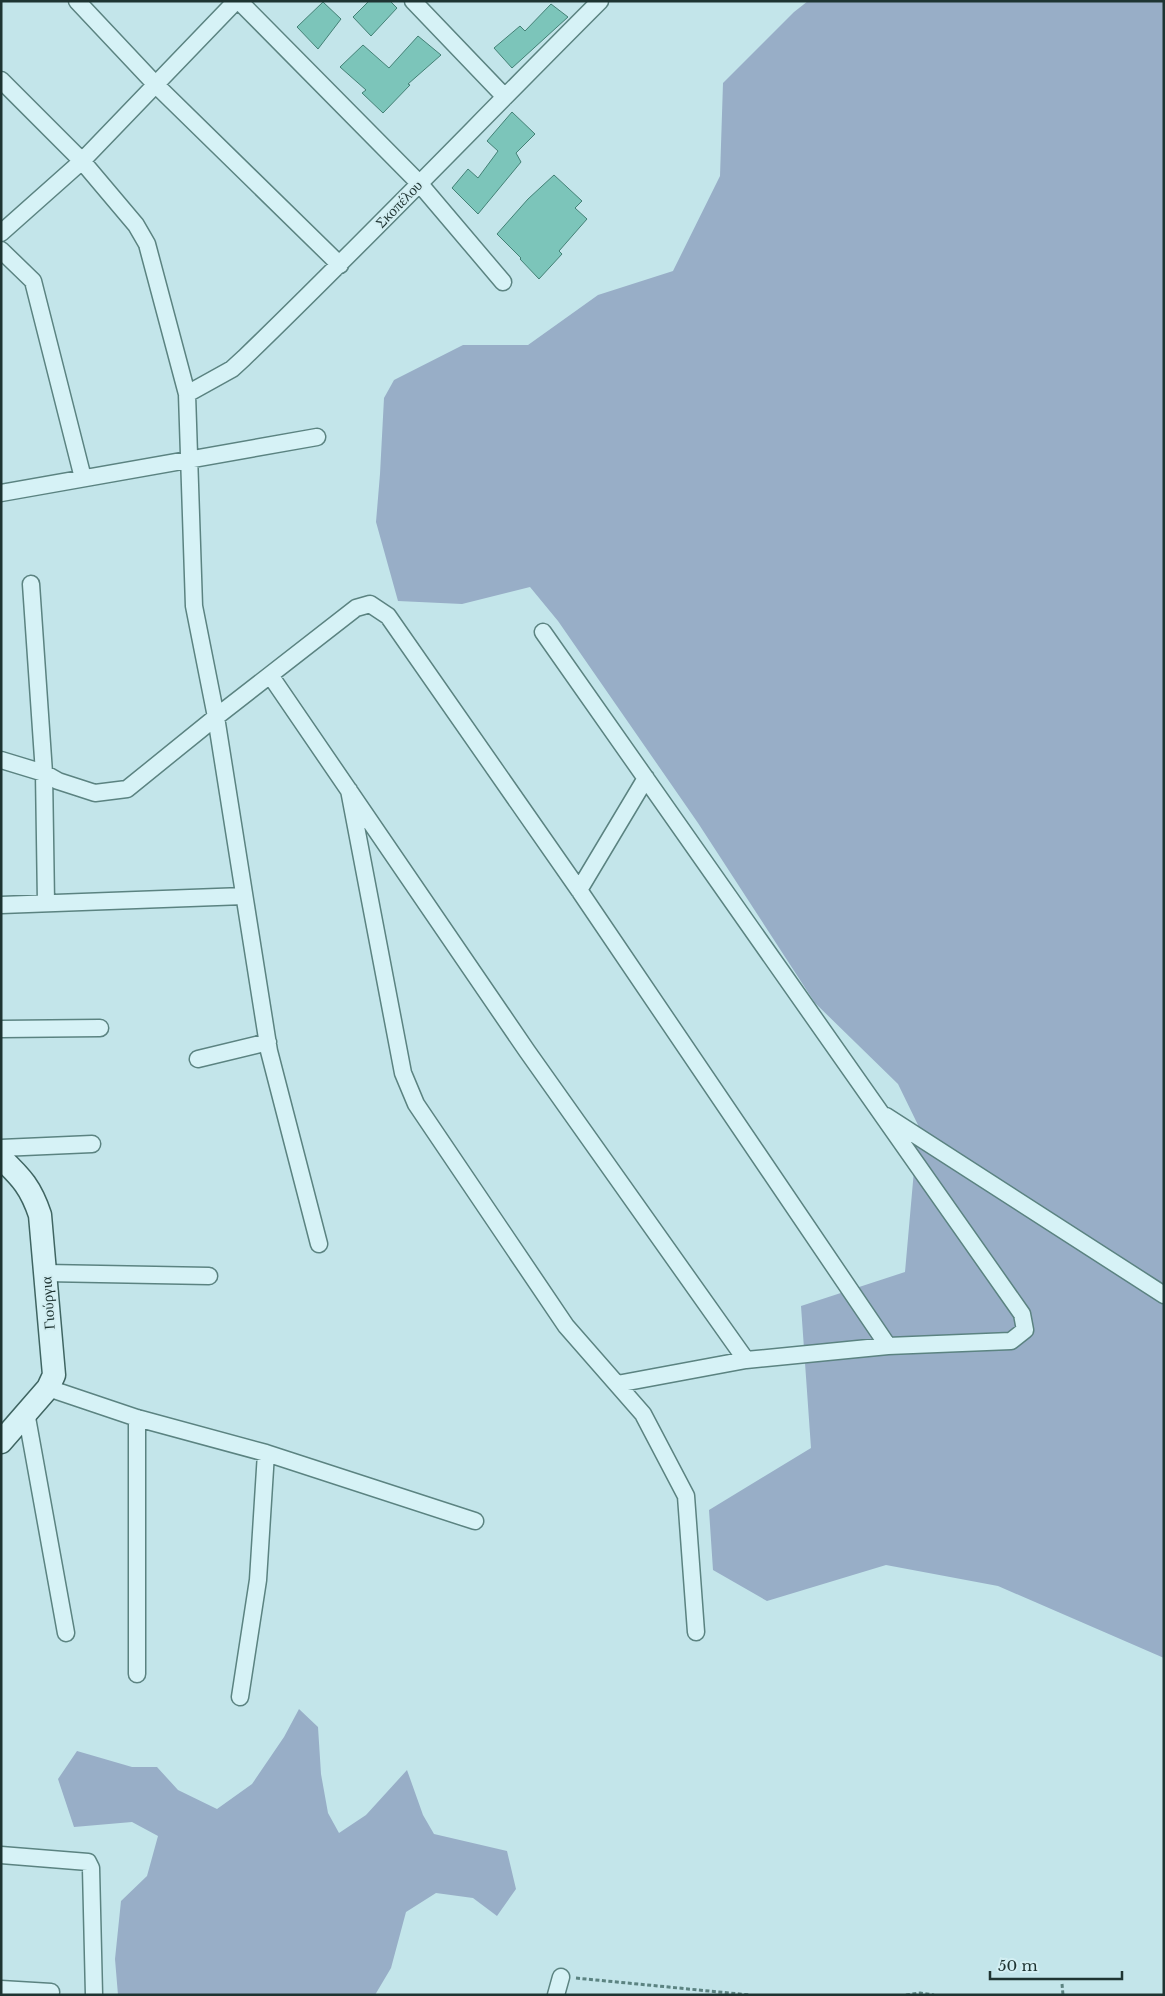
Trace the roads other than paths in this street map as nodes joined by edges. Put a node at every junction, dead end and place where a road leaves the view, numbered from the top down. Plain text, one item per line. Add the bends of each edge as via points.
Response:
1 (77, 1) edge
2 (238, 1) edge
3 (413, 1) edge
4 (600, 1) edge
5 (1, 80) edge
6 (156, 85) junction
7 (505, 96) junction
8 (82, 161) junction
9 (419, 183) junction
10 (1, 233) edge
11 (1, 250) edge
12 (340, 265) junction
13 (503, 282) dead end
14 (188, 394) junction
15 (317, 437) dead end
16 (188, 459) junction
17 (83, 478) junction
18 (1, 493) edge
19 (31, 584) dead end
20 (543, 632) dead end
21 (270, 675) junction
22 (216, 717) junction
23 (1, 760) edge
24 (44, 773) junction
25 (646, 778) junction
26 (349, 790) junction
27 (579, 890) junction
28 (244, 896) junction
29 (46, 903) junction
30 (1, 905) edge
31 (100, 1028) dead end
32 (1, 1029) edge
33 (268, 1042) junction
34 (198, 1059) dead end
35 (878, 1110) junction
36 (92, 1144) dead end
37 (1, 1148) edge
38 (1, 1158) edge
39 (319, 1244) dead end
40 (46, 1273) junction
41 (210, 1276) dead end
42 (1164, 1295) edge
43 (888, 1346) junction
44 (746, 1360) junction
45 (617, 1384) junction
46 (48, 1388) junction
47 (26, 1412) junction
48 (137, 1418) junction
49 (1, 1442) edge
50 (266, 1453) junction
51 (475, 1521) dead end
52 (696, 1632) dead end
53 (66, 1633) dead end
54 (137, 1674) dead end
55 (240, 1698) dead end
56 (1, 1855) edge
57 (561, 1977) road end
58 (1, 1989) edge
59 (51, 1992) dead end
60 (94, 1995) edge
61 (556, 1995) edge

1 - 6 street
2 - 6 street
2 - 9 street
3 - 7 street
4 - 7 street, Σκοπέλου
5 - 8 street
6 - 8 street
6 - 12 street
7 - 9 street, Σκοπέλου
8 - 10 street
8 - 14 street via 136,225 147,244
9 - 12 street, Σκοπέλου
9 - 13 street
11 - 17 street via 33,281
12 - 14 street, Σκοπέλου via 232,369
14 - 16 street
15 - 16 street
16 - 17 street
16 - 22 street via 194,606
17 - 18 street
19 - 24 street
20 - 25 street
21 - 22 street
21 - 26 street
21 - 27 street via 356,608 370,604 388,616
22 - 24 street via 127,789 95,793
22 - 28 street
23 - 24 street
24 - 29 street
25 - 27 street
25 - 35 street
26 - 44 street via 527,1052
26 - 45 street via 403,1073 416,1104 566,1326
27 - 43 street
28 - 29 street
28 - 33 street
29 - 30 street
31 - 32 street
33 - 34 street
33 - 39 street
35 - 42 street
35 - 43 street via 1022,1314 1025,1330 1012,1341
36 - 37 street
38 - 40 street, Γιούργια via 33,1194 40,1215
40 - 41 street
40 - 46 street, Γιούργια via 54,1375
43 - 44 street
44 - 45 street
45 - 52 street via 643,1414 686,1496
46 - 47 street
46 - 48 street
47 - 49 street
47 - 53 street
48 - 50 street
48 - 54 street
50 - 51 street
50 - 55 street via 258,1580
56 - 60 street via 88,1862
57 - 61 street
58 - 59 street

